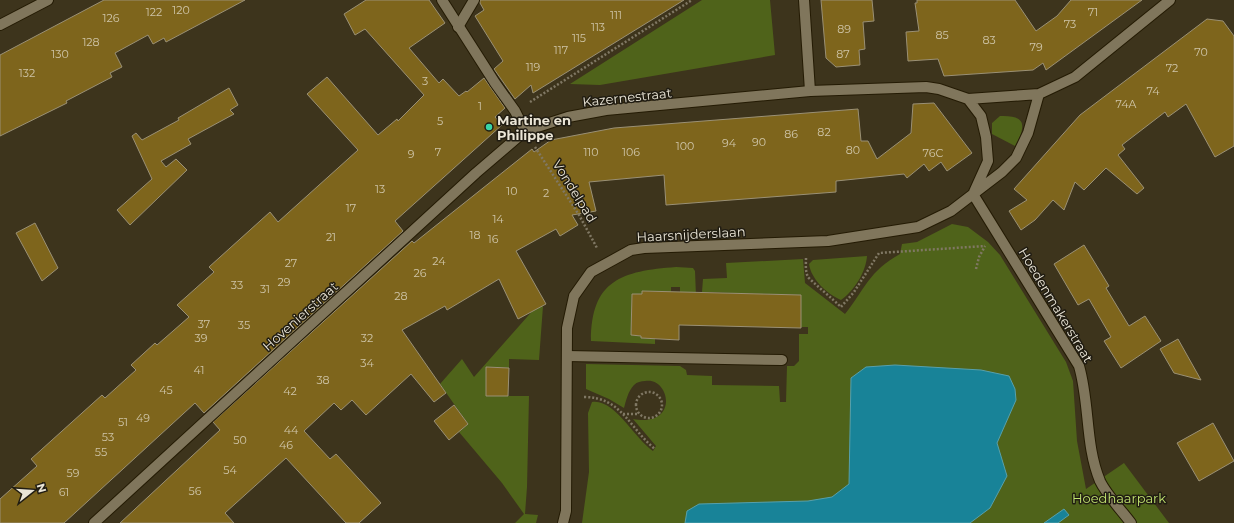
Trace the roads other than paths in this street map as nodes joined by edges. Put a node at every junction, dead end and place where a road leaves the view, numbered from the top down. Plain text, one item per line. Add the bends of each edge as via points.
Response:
1 (48, 0) edge
2 (442, 0) edge
3 (474, 0) edge
4 (804, 0) edge
5 (1170, 0) edge
6 (0, 25) edge
7 (458, 27) junction
8 (810, 91) junction
9 (1039, 94) junction
10 (968, 99) junction
11 (525, 131) junction
12 (973, 194) junction
13 (567, 356) junction
14 (782, 360) dead end
15 (94, 523) edge
16 (563, 523) edge
17 (1131, 523) edge

1 - 6 street
2 - 7 street
3 - 7 street
4 - 8 street
5 - 9 street, Kazernestraat via 1075,77
7 - 11 street via 515,111
8 - 10 street, Kazernestraat via 926,87 939,88
8 - 11 street, Kazernestraat via 606,110 568,117
9 - 10 street, Kazernestraat
9 - 12 street, Haarsnijderslaan via 1028,133 1016,158
10 - 12 street, Haarsnijderslaan via 981,116 988,161
11 - 15 street, Hovenierstraat
12 - 13 street, Haarsnijderslaan via 951,211 918,227 828,241 631,250 591,272 574,296 567,328
12 - 17 street, Hoedenmakerstraat via 1079,366 1097,471 1101,482
13 - 14 street
13 - 16 street, Haarsnijderslaan via 566,511

